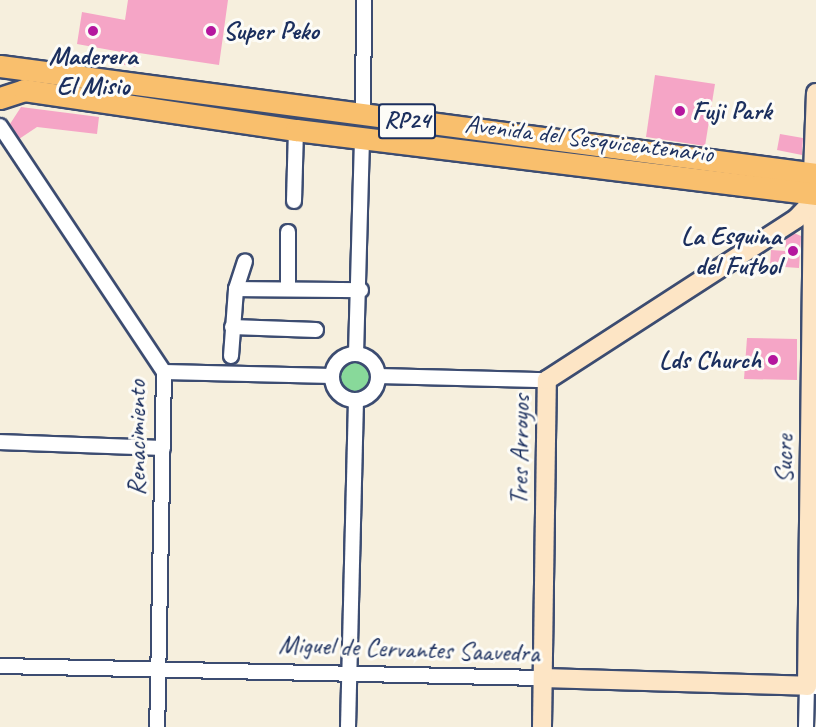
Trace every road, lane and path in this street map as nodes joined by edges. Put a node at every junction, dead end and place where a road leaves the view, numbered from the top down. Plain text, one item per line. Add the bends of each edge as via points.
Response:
1 (364, 0) edge
2 (0, 66) edge
3 (816, 93) edge
4 (0, 98) edge
5 (363, 115) junction
6 (0, 126) edge
7 (297, 130) junction
8 (362, 138) junction
9 (813, 188) edge
10 (294, 201) dead end
11 (288, 232) dead end
12 (245, 261) dead end
13 (236, 289) junction
14 (288, 289) junction
15 (361, 290) junction
16 (232, 327) junction
17 (316, 330) dead end
18 (356, 354) junction
19 (231, 356) dead end
20 (164, 372) junction
21 (332, 376) junction
22 (378, 376) junction
23 (547, 380) junction
24 (356, 401) junction
25 (0, 442) edge
26 (163, 448) junction
27 (813, 455) edge
28 (0, 666) edge
29 (158, 669) junction
30 (349, 673) junction
31 (543, 678) junction
32 (812, 687) edge
33 (157, 727) edge
34 (348, 727) edge
35 (542, 727) edge
36 (806, 727) edge

1 - 5 street
2 - 5 main road, Avenida del Sesquicentenario / RP24
3 - 9 street, Sucre
4 - 7 main road, Avenida del Sesquicentenario / RP24 via 24,90
5 - 9 main road, Avenida del Sesquicentenario / RP24
6 - 20 street, Renacimiento
7 - 8 main road, Avenida del Sesquicentenario / RP24
7 - 10 street
8 - 9 main road, Avenida del Sesquicentenario / RP24
8 - 15 street
9 - 23 street, Tres Arroyos via 796,218
9 - 27 street, Sucre
11 - 14 street
12 - 13 street
13 - 14 street
13 - 16 street
14 - 15 street
15 - 18 street
16 - 17 street
16 - 19 street
18 - 21 street via 342,358
18 - 22 street via 369,358
20 - 21 street
20 - 26 street, Renacimiento
21 - 24 street via 338,394
22 - 23 street
22 - 24 street via 370,396
23 - 31 street, Tres Arroyos
24 - 30 street
25 - 26 street
26 - 29 street, Renacimiento
27 - 32 street, Sucre
28 - 29 street, Miguel de Cervantes Saavedra
29 - 30 street, Miguel de Cervantes Saavedra
29 - 33 street, Renacimiento
30 - 31 street, Miguel de Cervantes Saavedra
30 - 34 street
31 - 32 street, Miguel de Cervantes Saavedra
31 - 35 street, Tres Arroyos
32 - 36 street, Sucre

